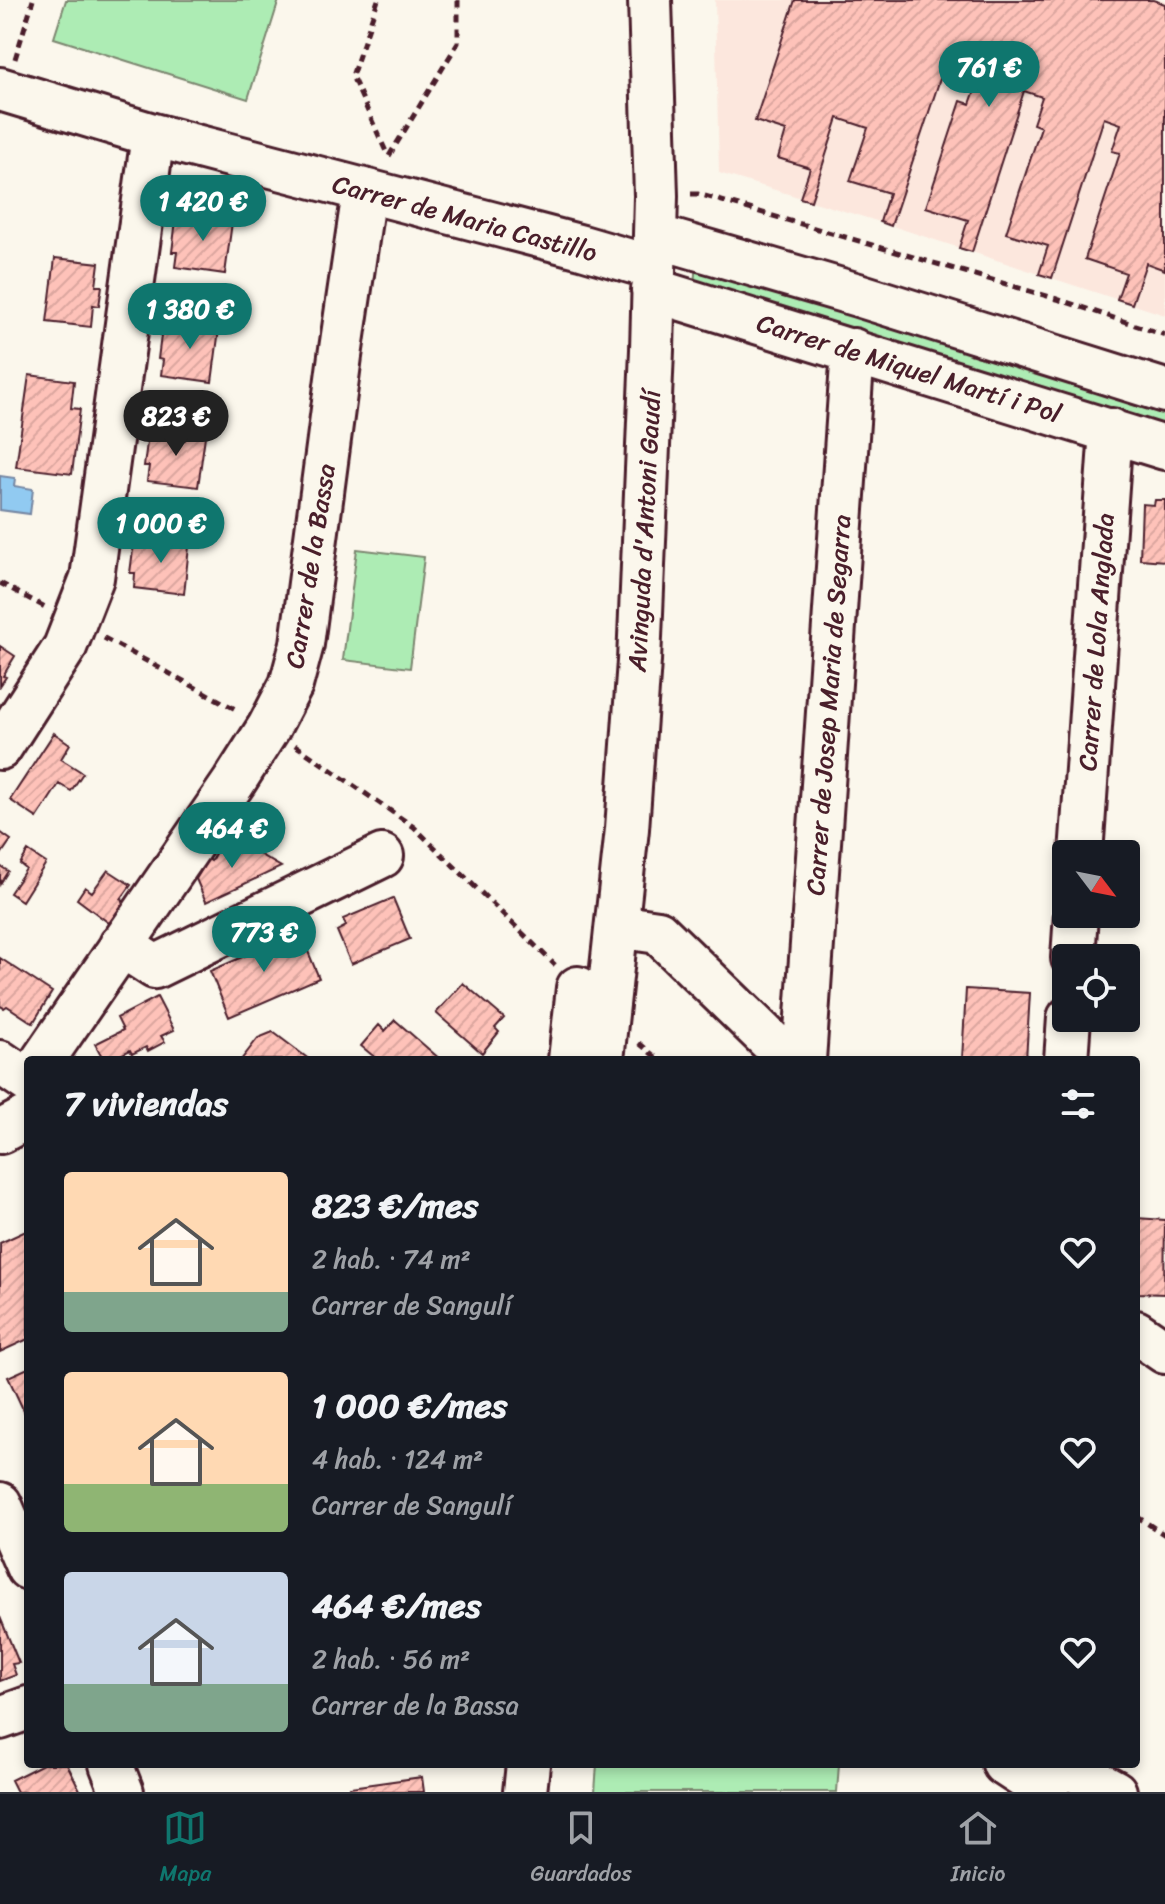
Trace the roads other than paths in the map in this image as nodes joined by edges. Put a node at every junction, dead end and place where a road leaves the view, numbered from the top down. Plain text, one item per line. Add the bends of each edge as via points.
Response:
1 (650, 0) edge
2 (3, 90) edge
3 (153, 135) junction
4 (364, 192) junction
5 (654, 248) junction
6 (853, 350) junction
7 (1165, 391) edge
8 (1111, 430) junction
9 (1165, 448) edge
10 (0, 748) edge
11 (1082, 840) edge
12 (382, 856) dead end
13 (617, 926) junction
14 (121, 945) junction
15 (808, 994) junction
16 (592, 1002) junction
17 (753, 1025) junction
18 (1068, 1032) edge
19 (46, 1056) edge
20 (572, 1056) edge
21 (601, 1056) edge
22 (786, 1056) edge
23 (804, 1056) edge
24 (1066, 1056) edge
25 (0, 1062) edge
26 (24, 1078) edge
27 (24, 1119) edge
28 (0, 1132) edge
29 (1140, 1335) edge
30 (1165, 1352) edge
31 (0, 1504) edge
32 (24, 1559) edge
33 (24, 1709) edge
34 (0, 1718) edge
35 (113, 1768) edge
36 (528, 1768) edge
37 (1010, 1768) edge
38 (1071, 1768) edge
39 (122, 1792) edge
40 (525, 1792) edge
41 (1047, 1792) edge
42 (1115, 1792) edge

1 - 5 street, Avinguda d'Antoni Gaudí
2 - 3 street, Carrer de Maria Castillo
3 - 4 street, Carrer de Maria Castillo
3 - 10 street via 92,578 65,647
4 - 5 street, Carrer de Maria Castillo via 582,247
4 - 14 street, Carrer de la Bassa via 302,644 291,685 234,782
5 - 6 street, Carrer de Miquel Martí i Pol
5 - 7 street, Carrer de Miquel Martí i Pol via 858,295
5 - 13 street, Avinguda d'Antoni Gaudí via 639,661
6 - 8 street, Carrer de Miquel Martí i Pol
6 - 15 street, Carrer de Josep Maria de Segarra
8 - 9 street, Carrer de Miquel Martí i Pol
8 - 11 street, Carrer de Lola Anglada
12 - 14 street via 155,967
13 - 16 street, Avinguda d'Antoni Gaudí
13 - 17 street via 658,932
14 - 19 street, Carrer de la Bassa
15 - 17 street
15 - 23 street, Carrer de Josep Maria de Segarra
16 - 20 street
16 - 21 street, Avinguda d'Antoni Gaudí
17 - 22 street
18 - 24 street
25 - 26 street
27 - 28 street
29 - 30 street
31 - 32 street
33 - 34 street
35 - 39 street
36 - 40 street
37 - 41 street
38 - 42 street

